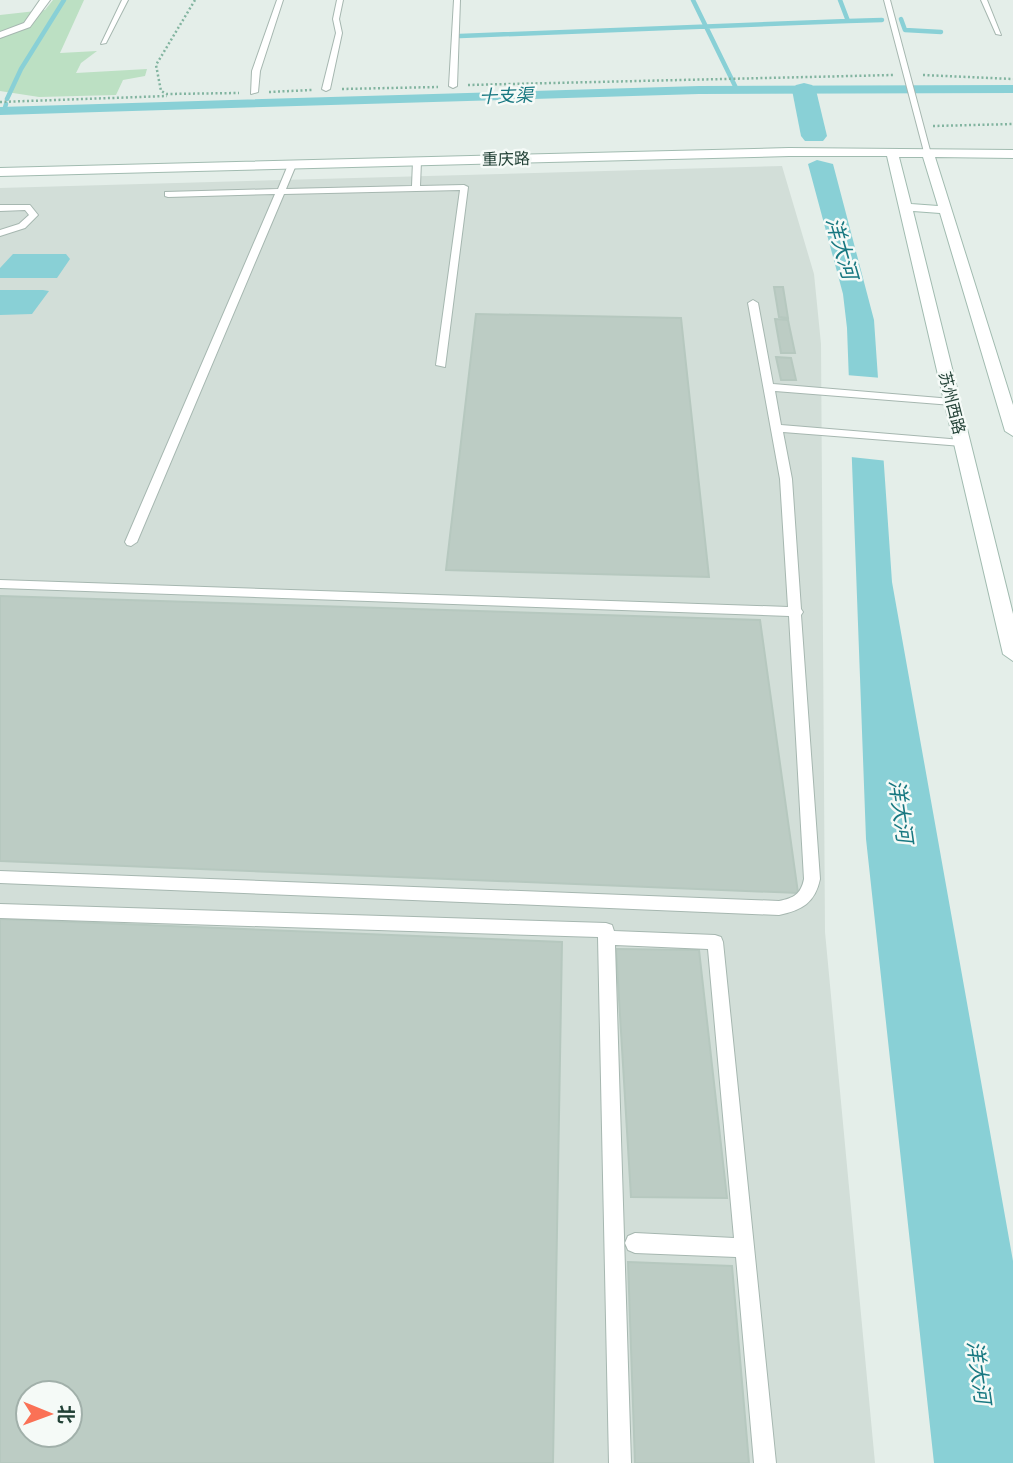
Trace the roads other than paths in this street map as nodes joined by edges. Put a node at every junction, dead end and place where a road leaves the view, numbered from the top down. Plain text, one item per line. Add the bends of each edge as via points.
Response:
1 (45, 0) edge
2 (125, 0) edge
3 (280, 0) edge
4 (340, 0) edge
5 (457, 0) edge
6 (887, 0) edge
7 (984, 0) edge
8 (999, 34) dead end
9 (0, 35) edge
10 (103, 44) dead end
11 (453, 86) road end
12 (326, 89) road end
13 (254, 92) road end
14 (892, 152) junction
15 (928, 152) junction
16 (1013, 154) edge
17 (417, 161) junction
18 (292, 165) junction
19 (0, 172) edge
20 (416, 188) junction
21 (281, 191) junction
22 (168, 194) dead end
23 (905, 207) junction
24 (0, 208) edge
25 (946, 210) junction
26 (0, 233) edge
27 (753, 303) dead end
28 (440, 365) dead end
29 (769, 387) junction
30 (946, 402) junction
31 (776, 428) junction
32 (1013, 431) edge
33 (962, 443) junction
34 (131, 542) dead end
35 (0, 584) edge
36 (797, 612) junction
37 (1013, 654) edge
38 (0, 877) edge
39 (0, 911) edge
40 (606, 937) junction
41 (635, 1243) dead end
42 (744, 1248) junction
43 (620, 1463) edge
44 (765, 1463) edge

1 - 9 main road via 27,25
2 - 10 lane
3 - 13 lane via 256,71
4 - 12 lane via 339,33
5 - 11 lane
6 - 15 lane
7 - 8 lane
14 - 15 main road, 重庆路
14 - 17 main road, 重庆路
14 - 23 main road, 苏州西路
15 - 16 main road, 重庆路
15 - 25 main road
17 - 18 main road, 重庆路
17 - 20 lane
18 - 19 main road, 重庆路
18 - 21 lane
20 - 21 lane
20 - 28 lane via 464,187
21 - 22 lane
21 - 34 lane
23 - 25 main road
23 - 30 main road, 苏州西路
24 - 26 lane via 27,207 34,215 22,226
25 - 32 main road
27 - 29 lane
29 - 30 lane
29 - 31 lane
30 - 33 main road, 苏州西路
31 - 33 lane
31 - 36 lane via 786,479
33 - 37 main road, 苏州西路
35 - 36 lane
36 - 38 lane via 812,879 805,901 793,906
39 - 40 lane via 606,930
40 - 42 lane via 715,942
40 - 43 lane
41 - 42 lane
42 - 44 lane

